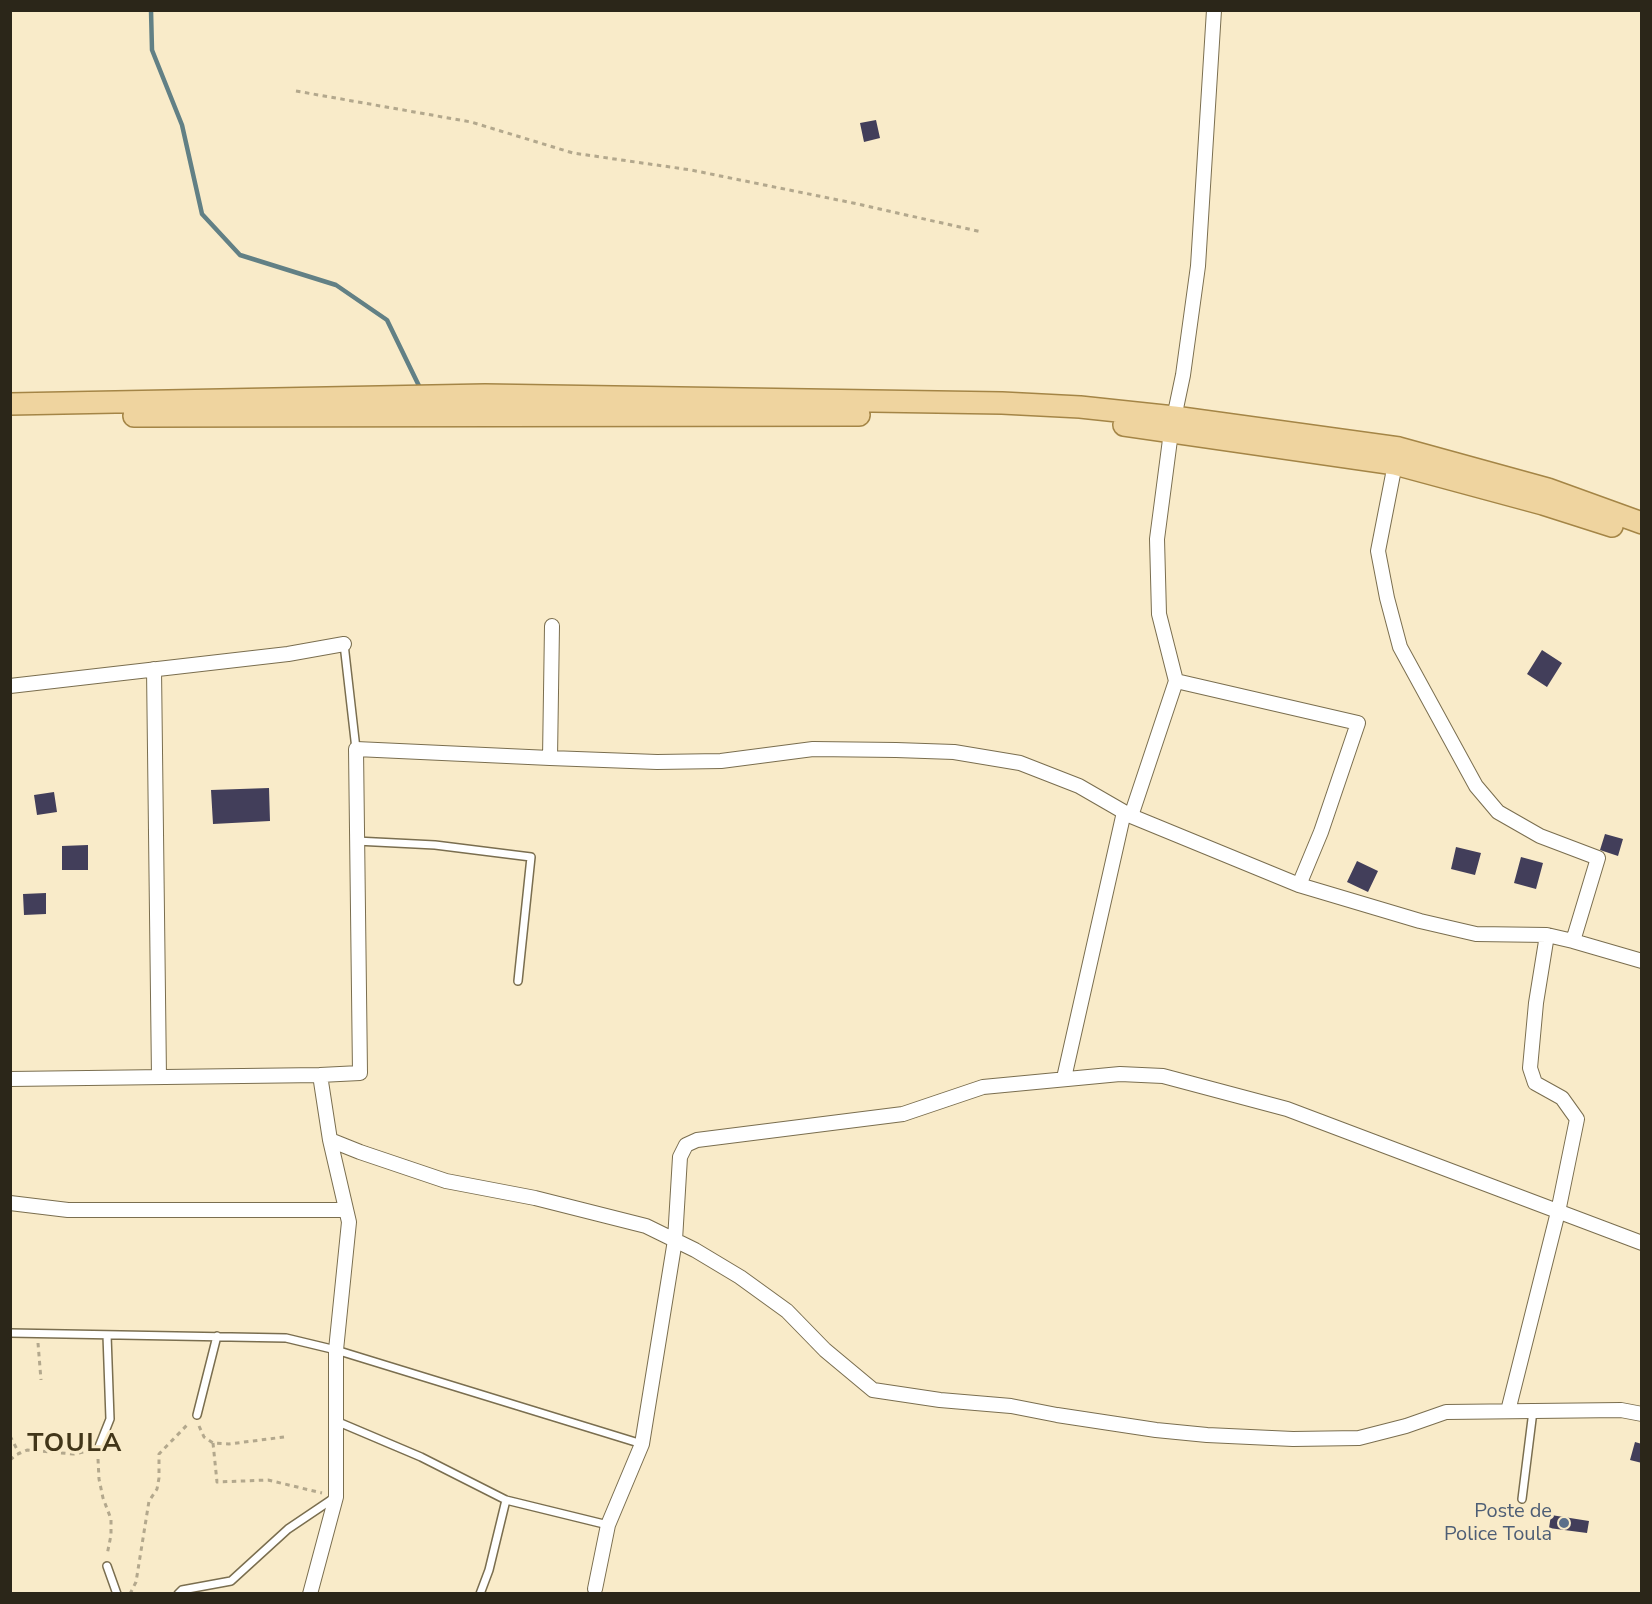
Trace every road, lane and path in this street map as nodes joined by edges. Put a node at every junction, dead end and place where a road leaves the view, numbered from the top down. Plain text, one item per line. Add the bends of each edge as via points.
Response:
1 (1214, 10) edge
2 (296, 91) dead end
3 (982, 232) dead end
4 (10, 404) edge
5 (262, 408) junction
6 (10, 417) edge
7 (1173, 424) junction
8 (1395, 464) junction
9 (1641, 523) edge
10 (1641, 536) edge
11 (552, 626) dead end
12 (344, 644) joint
13 (154, 669) junction
14 (1176, 681) junction
15 (10, 686) edge
16 (356, 749) junction
17 (550, 758) junction
18 (1127, 814) junction
19 (356, 841) junction
20 (1299, 885) junction
21 (1547, 935) junction
22 (1573, 941) junction
23 (1641, 961) edge
24 (518, 981) dead end
25 (320, 1075) junction
26 (159, 1077) junction
27 (1064, 1078) junction
28 (10, 1079) edge
29 (330, 1140) junction
30 (10, 1203) edge
31 (346, 1210) junction
32 (1558, 1212) junction
33 (675, 1240) junction
34 (1641, 1243) edge
35 (38, 1332) junction
36 (10, 1333) edge
37 (107, 1335) junction
38 (217, 1336) junction
39 (336, 1350) junction
40 (41, 1380) dead end
41 (1508, 1411) junction
42 (1533, 1411) junction
43 (1641, 1414) edge
44 (197, 1416) junction
45 (336, 1421) junction
46 (10, 1436) edge
47 (284, 1437) dead end
48 (213, 1443) junction
49 (642, 1444) junction
50 (98, 1449) junction
51 (19, 1453) junction
52 (10, 1460) edge
53 (336, 1497) junction
54 (1522, 1499) dead end
55 (506, 1500) junction
56 (608, 1525) junction
57 (107, 1566) joint
58 (595, 1591) edge
59 (117, 1593) edge
60 (130, 1593) edge
61 (178, 1593) edge
62 (310, 1593) edge
63 (480, 1593) edge

1 - 7 street via 1198,266
2 - 3 path via 471,122 573,153 691,170
4 - 5 main road
5 - 6 main road
5 - 7 main road via 1002,415
7 - 8 main road
7 - 9 main road via 1399,447 1548,489
7 - 14 street via 1157,539 1159,614
8 - 10 main road via 1543,504
8 - 22 street via 1378,551 1400,647 1476,786 1498,812 1539,836 1598,858
11 - 17 street
12 - 13 street
12 - 16 lane
13 - 15 street
13 - 26 street
14 - 18 street
14 - 20 street via 1358,723
16 - 17 street
16 - 19 street
17 - 18 street via 657,762 722,761 813,749 954,752 1020,763 1079,786
18 - 20 street
18 - 27 street
19 - 24 lane via 435,845 531,858
19 - 25 street via 360,1073
20 - 21 street via 1476,934
21 - 22 street
21 - 32 street via 1530,1068 1535,1083 1562,1098 1577,1119
22 - 23 street
25 - 26 street
25 - 29 street
26 - 28 street
27 - 32 street via 1163,1076 1287,1109
27 - 33 street via 983,1087 903,1114 697,1140 686,1145 680,1157
29 - 31 street
29 - 33 street via 446,1181 611,1216
30 - 31 street via 68,1209
31 - 39 street via 349,1222
32 - 34 street
32 - 41 street
33 - 41 street via 740,1276 787,1311 825,1350 873,1390 1011,1406 1166,1431 1293,1439 1359,1438 1446,1412
33 - 49 street
35 - 36 lane
35 - 37 lane
35 - 40 path
37 - 38 lane
37 - 50 lane via 110,1419
38 - 39 lane via 286,1338
38 - 44 lane
39 - 45 street
39 - 49 lane
41 - 42 street
42 - 43 street via 1621,1410
42 - 54 lane
44 - 48 path via 204,1437
44 - 60 path via 159,1454 157,1489 149,1501 136,1582
45 - 53 street
45 - 55 lane via 421,1457
46 - 51 path
47 - 48 path
48 - 53 path via 217,1482 268,1480
49 - 56 street
50 - 51 path via 74,1454 27,1450
50 - 57 path via 99,1479 111,1519
51 - 52 path
53 - 61 lane via 288,1529 231,1581
53 - 62 street
55 - 56 lane
55 - 63 lane
56 - 58 street
57 - 59 lane

